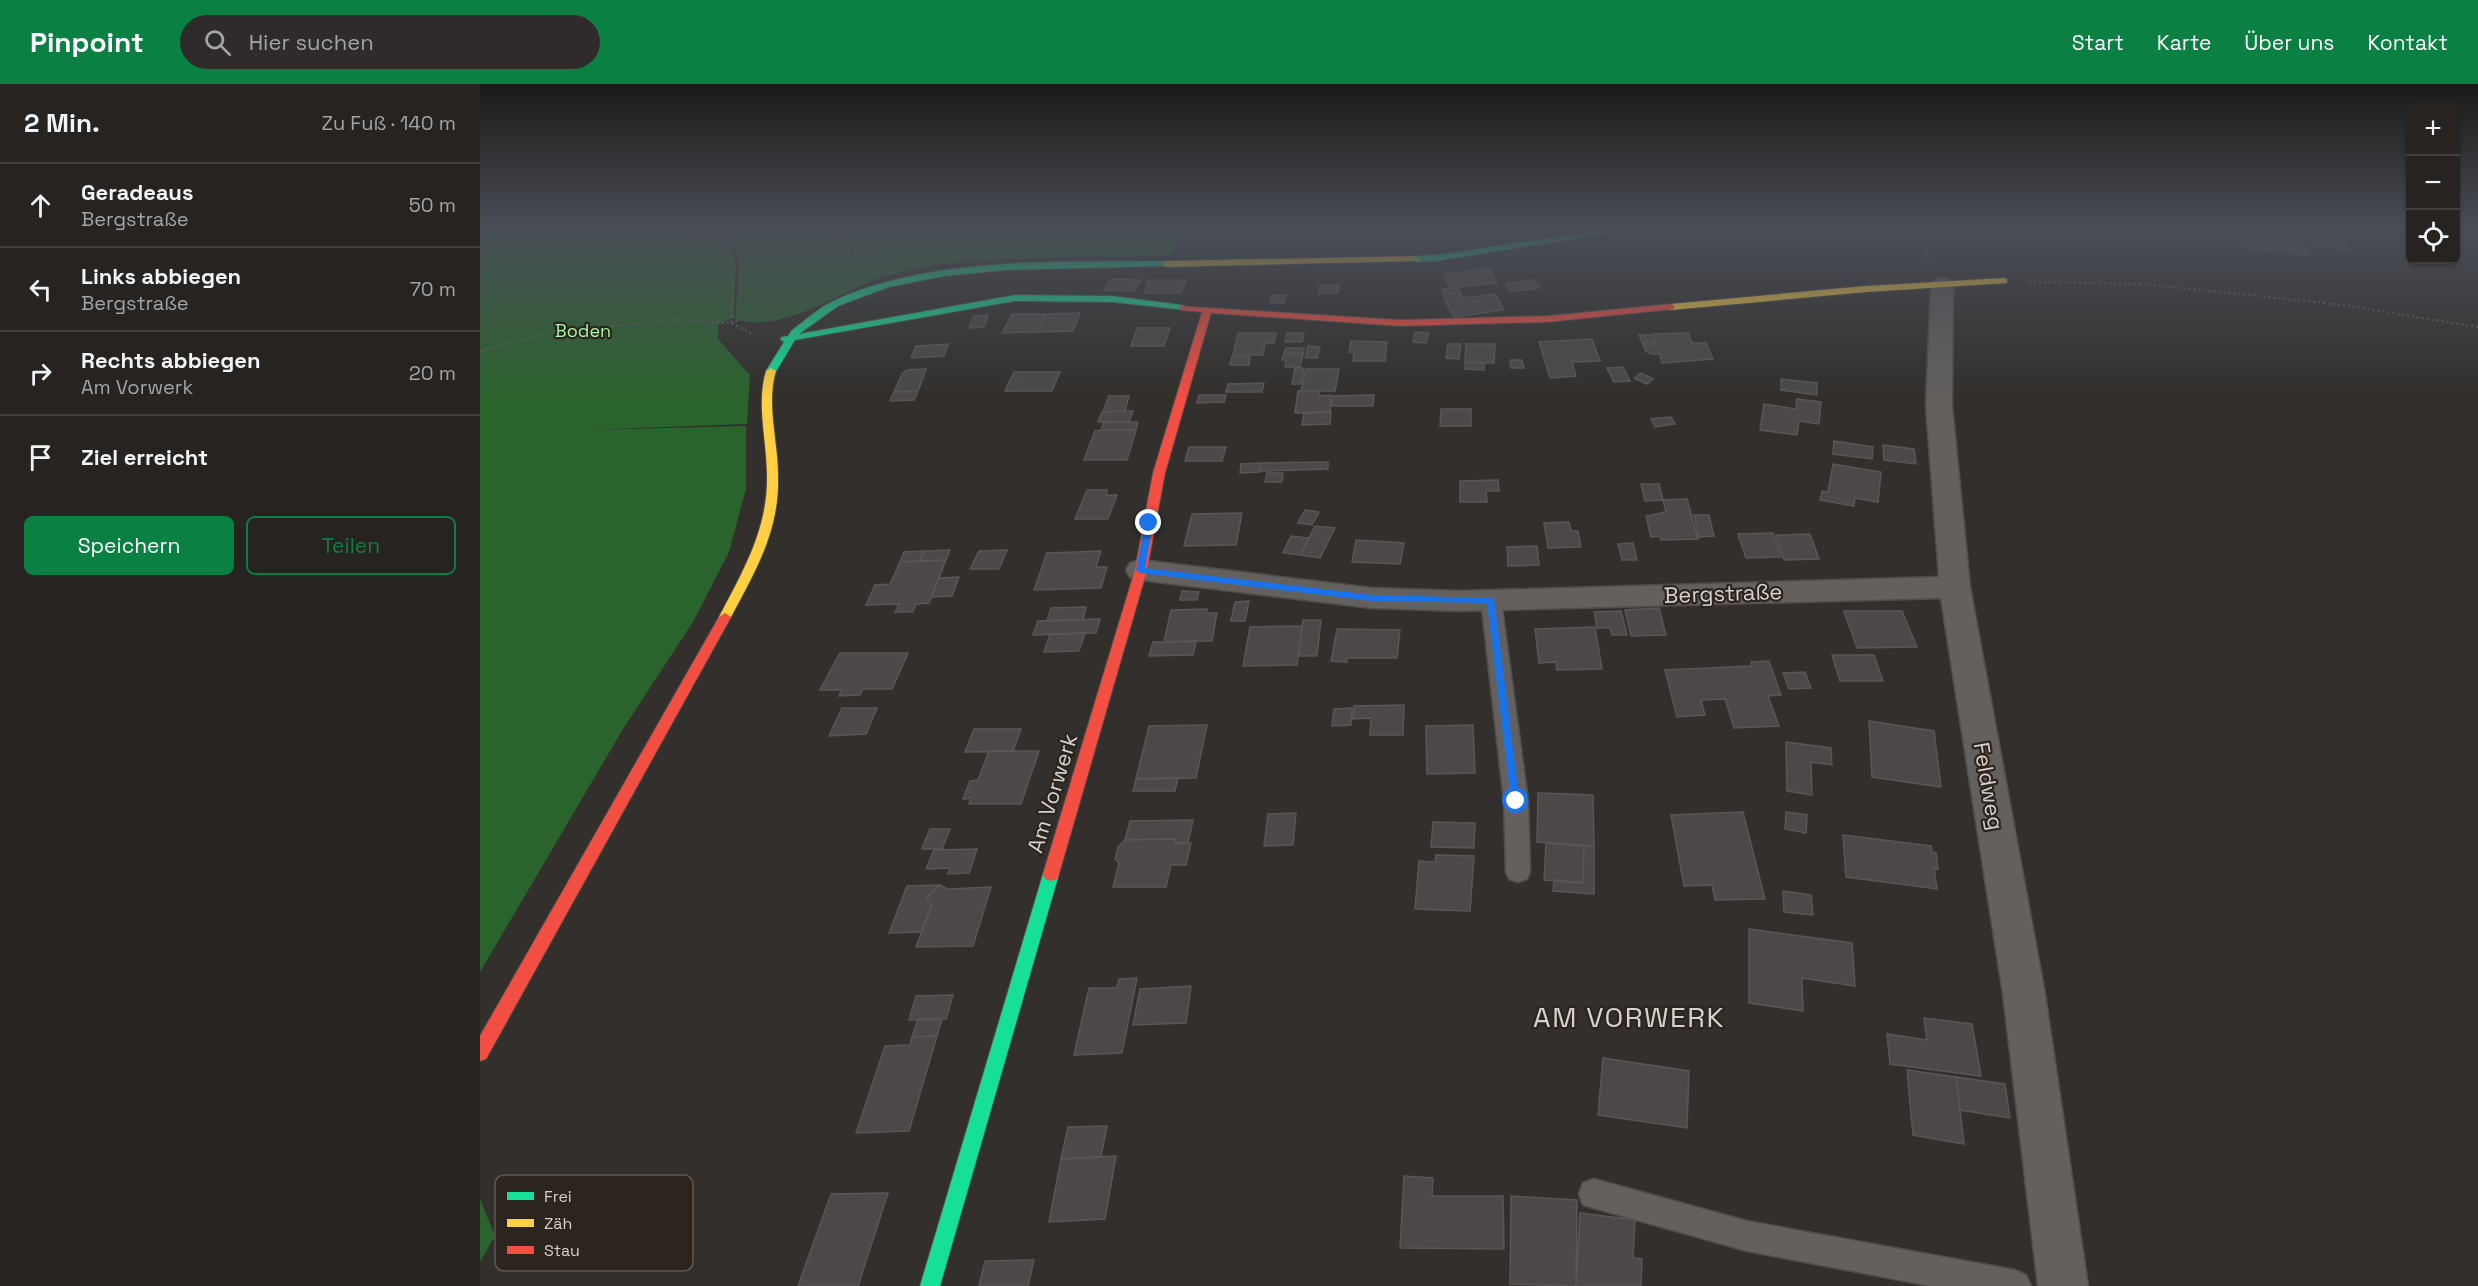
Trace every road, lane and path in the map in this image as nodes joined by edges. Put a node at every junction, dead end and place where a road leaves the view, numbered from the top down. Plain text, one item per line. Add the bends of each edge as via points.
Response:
1 (734, 285) edge
2 (885, 285) edge
3 (1940, 285) edge
4 (1942, 285) edge
5 (2153, 285) edge
6 (1207, 310) junction
7 (2478, 327) edge
8 (785, 339) junction
9 (480, 351) edge
10 (1140, 570) junction
11 (1955, 586) junction
12 (1491, 600) junction
13 (1518, 872) dead end
14 (480, 1053) edge
15 (1594, 1194) dead end
16 (930, 1286) edge
17 (2015, 1286) edge
18 (2063, 1286) edge

1 - 9 path via 731,323 670,320 552,332
2 - 8 street via 838,303
3 - 6 street via 1548,319 1470,322 1400,323
4 - 11 street, Feldweg via 1939,406
5 - 7 path via 2343,305
6 - 8 street via 1112,299 1015,298
6 - 10 street, Am Vorwerk via 1159,473
8 - 14 street via 768,370 772,494 768,524 754,560 708,650
10 - 12 street, Bergstraße via 1372,598
10 - 16 street, Am Vorwerk
11 - 12 street, Bergstraße
11 - 18 street, Feldweg via 2024,993
12 - 13 lane via 1516,801
15 - 17 lane via 1747,1236

